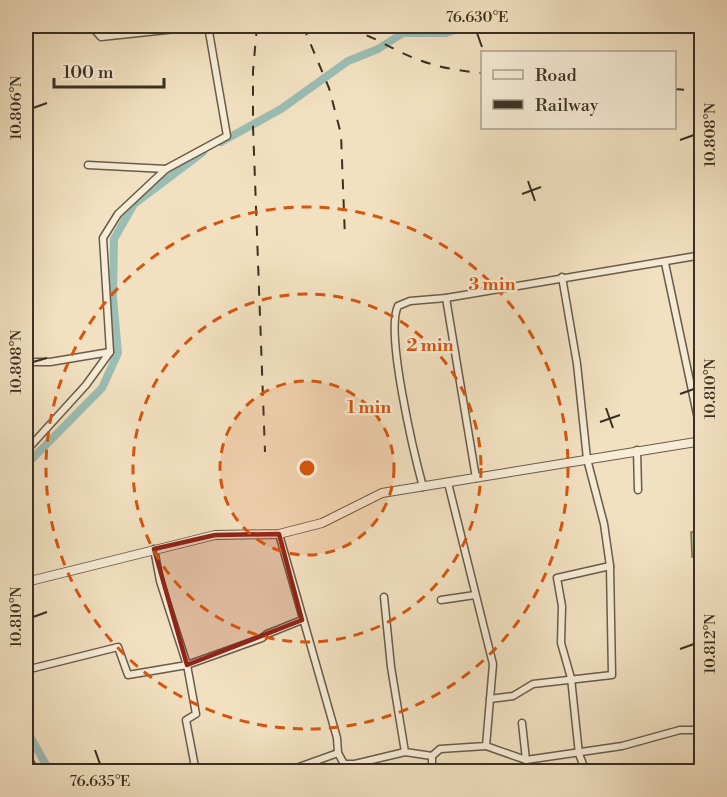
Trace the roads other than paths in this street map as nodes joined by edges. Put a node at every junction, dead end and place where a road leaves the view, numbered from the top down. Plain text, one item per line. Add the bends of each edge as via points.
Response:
1 (91, 26) edge
2 (204, 26) edge
3 (208, 26) edge
4 (88, 165) dead end
5 (166, 169) junction
6 (702, 255) edge
7 (665, 263) junction
8 (562, 277) junction
9 (446, 298) junction
10 (110, 352) junction
11 (26, 362) edge
12 (26, 428) edge
13 (702, 439) edge
14 (27, 449) edge
15 (637, 450) junction
16 (587, 459) junction
17 (476, 478) junction
18 (448, 483) junction
19 (423, 487) junction
20 (638, 489) dead end
21 (279, 534) junction
22 (154, 549) junction
23 (610, 566) junction
24 (26, 582) edge
25 (476, 594) junction
26 (384, 597) dead end
27 (441, 600) dead end
28 (302, 620) junction
29 (187, 665) junction
30 (26, 670) edge
31 (571, 678) junction
32 (490, 699) junction
33 (522, 723) dead end
34 (702, 730) edge
35 (486, 746) junction
36 (405, 752) junction
37 (338, 753) junction
38 (579, 754) junction
39 (26, 755) edge
40 (432, 756) junction
41 (526, 760) junction
42 (36, 771) edge
43 (196, 771) edge
44 (285, 771) edge
45 (432, 771) edge
46 (586, 771) edge

1 - 2 street via 101,37
3 - 5 street via 227,136
4 - 5 street
5 - 10 street via 118,214 103,238
6 - 7 street
7 - 8 street
7 - 13 street
8 - 9 street
8 - 16 street via 578,364
9 - 17 street
9 - 19 street via 410,301 398,306 395,312 404,411
10 - 11 street
10 - 14 street via 86,386
12 - 14 street
13 - 15 street
15 - 16 street
15 - 20 street
16 - 17 street
16 - 23 street
17 - 18 street
18 - 19 street
18 - 25 street
19 - 21 street via 382,493 322,523
21 - 22 street via 215,535
21 - 28 street
22 - 24 street
22 - 29 street
23 - 31 street via 613,673 587,680
23 - 31 street via 557,578 562,606 561,643
25 - 27 street
25 - 32 street via 493,664
26 - 36 street
28 - 29 street via 262,639
28 - 37 street
29 - 30 street via 128,675 118,647
29 - 43 street via 196,714 186,720
31 - 32 street via 533,684 513,696
31 - 38 street
32 - 35 street
33 - 41 street
34 - 38 street via 680,730
35 - 40 street via 440,749
35 - 41 street
36 - 37 street via 346,765
36 - 40 street
37 - 44 street
38 - 41 street
38 - 46 street
39 - 42 street
40 - 45 street

